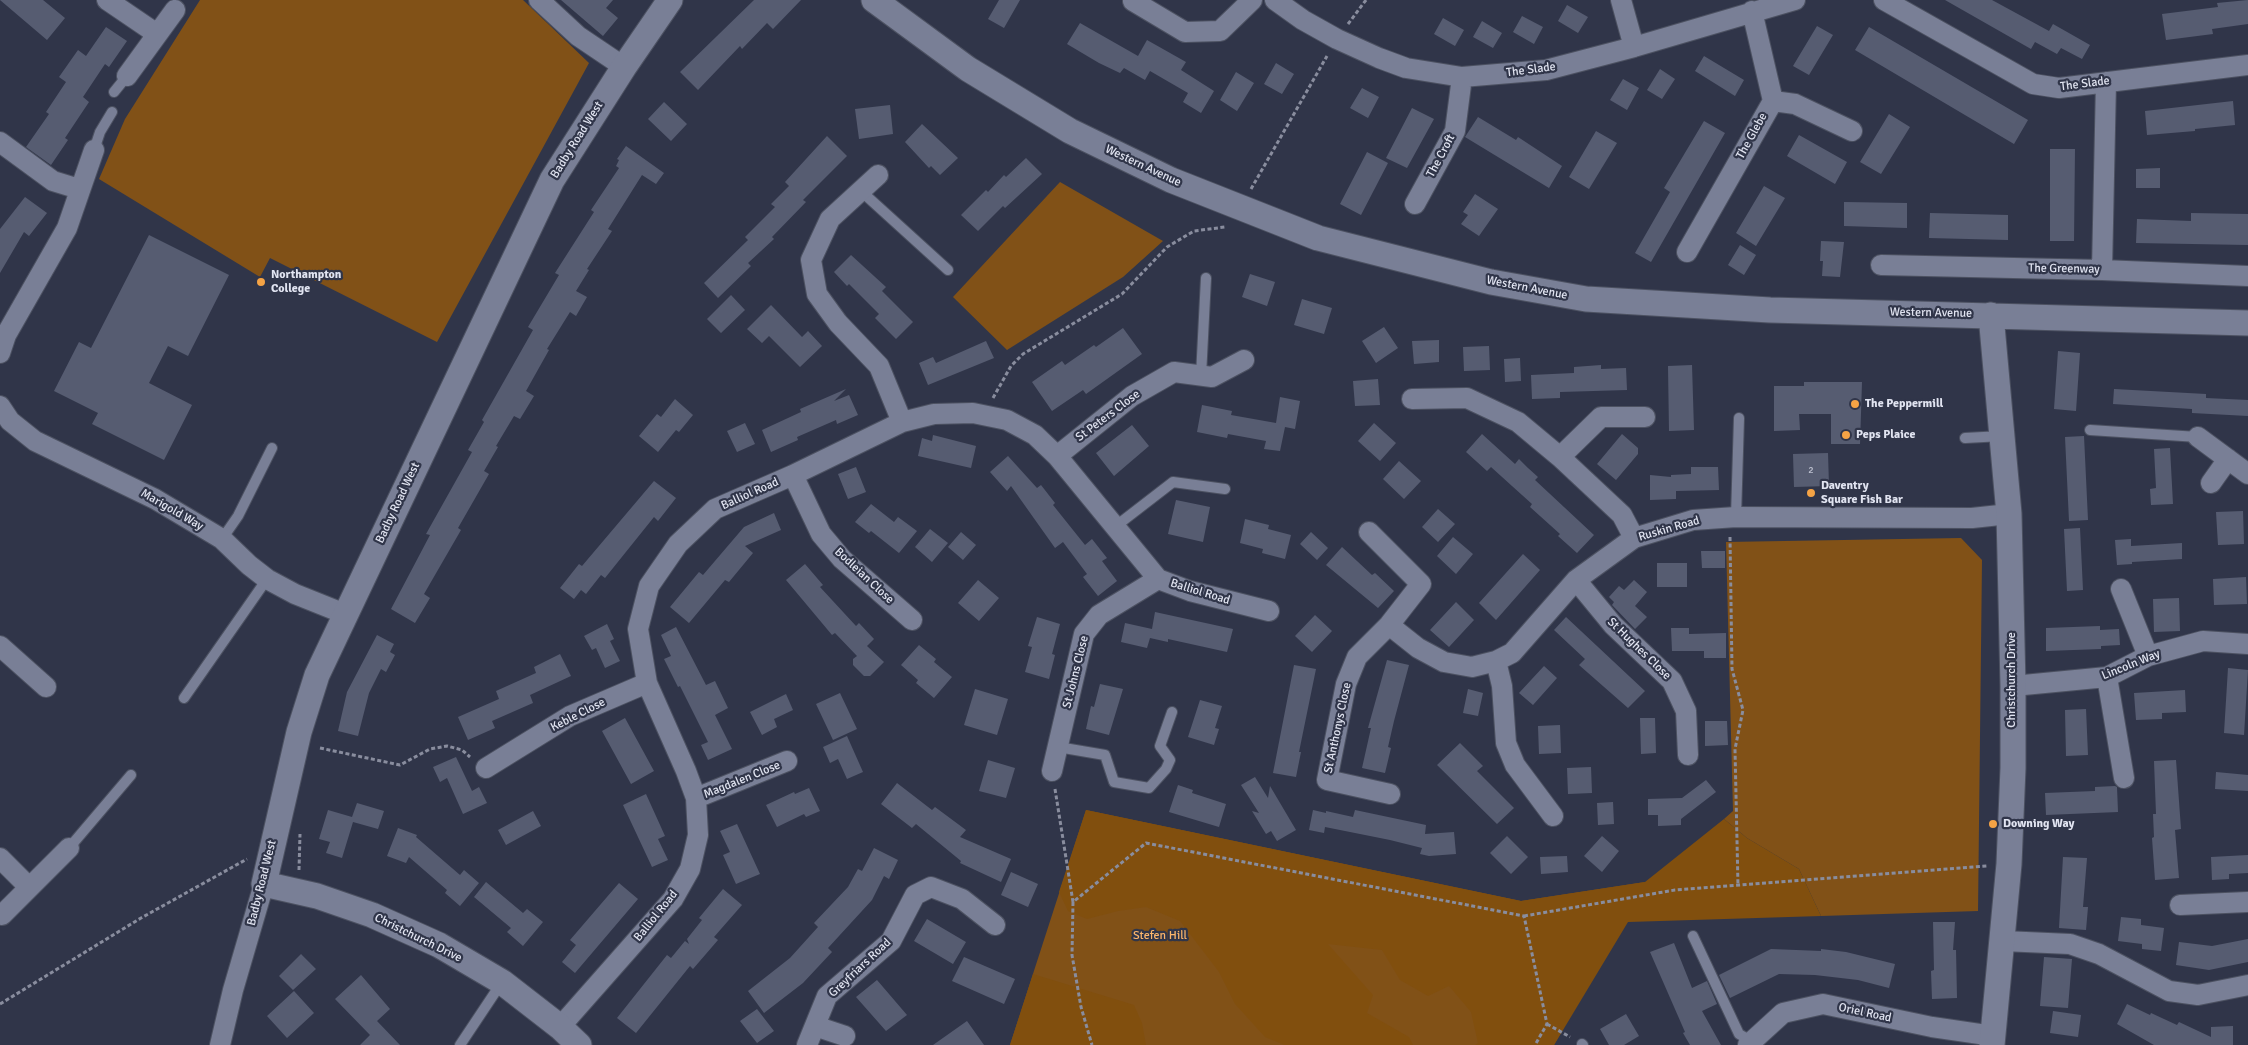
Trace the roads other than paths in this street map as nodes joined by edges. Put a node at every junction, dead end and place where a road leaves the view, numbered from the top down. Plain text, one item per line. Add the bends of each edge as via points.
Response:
1 (107, 0) edge
2 (539, 0) edge
3 (670, 0) edge
4 (874, 0) edge
5 (1252, 0) edge
6 (1275, 0) edge
7 (1621, 0) edge
8 (1795, 0) edge
9 (1884, 0) edge
10 (1133, 1) dead end
11 (178, 5) edge
12 (1752, 11) junction
13 (157, 34) junction
14 (1634, 47) junction
15 (2248, 65) edge
16 (624, 67) junction
17 (127, 76) joint
18 (1462, 76) junction
19 (2106, 82) junction
20 (114, 92) dead end
21 (1772, 101) junction
22 (112, 112) dead end
23 (1852, 131) dead end
24 (0, 142) edge
25 (94, 150) joint
26 (878, 175) dead end
27 (80, 189) junction
28 (861, 191) junction
29 (1415, 204) dead end
30 (1687, 252) dead end
31 (1881, 265) dead end
32 (948, 270) dead end
33 (2102, 270) junction
34 (2248, 276) edge
35 (1206, 278) dead end
36 (1991, 314) junction
37 (2248, 322) edge
38 (0, 353) edge
39 (1244, 360) dead end
40 (1201, 376) junction
41 (1412, 400) dead end
42 (0, 407) edge
43 (1645, 417) dead end
44 (1739, 418) dead end
45 (902, 422) junction
46 (2090, 430) dead end
47 (2002, 436) junction
48 (2198, 436) joint
49 (1965, 438) dead end
50 (272, 448) dead end
51 (1057, 456) junction
52 (1560, 457) junction
53 (2228, 459) junction
54 (2248, 474) edge
55 (793, 475) junction
56 (2211, 483) dead end
57 (1225, 489) dead end
58 (2009, 514) junction
59 (1736, 517) junction
60 (1116, 526) junction
61 (1369, 532) dead end
62 (1634, 538) junction
63 (222, 539) junction
64 (267, 579) junction
65 (1158, 579) junction
66 (1576, 580) junction
67 (2121, 589) dead end
68 (1269, 611) dead end
69 (345, 614) junction
70 (912, 620) dead end
71 (1389, 625) junction
72 (2248, 644) edge
73 (3, 654) edge
74 (2148, 656) junction
75 (1496, 661) junction
76 (2107, 677) junction
77 (647, 682) junction
78 (2013, 686) junction
79 (46, 687) dead end
80 (184, 698) dead end
81 (1172, 712) dead end
82 (1058, 747) junction
83 (1688, 755) dead end
84 (788, 761) dead end
85 (486, 768) road end
86 (1052, 771) road end
87 (131, 776) dead end
88 (2124, 778) dead end
89 (1390, 794) dead end
90 (696, 798) junction
91 (1553, 816) dead end
92 (70, 848) joint
93 (0, 858) edge
94 (264, 884) junction
95 (29, 888) junction
96 (2248, 902) edge
97 (2180, 905) dead end
98 (2, 915) dead end
99 (995, 925) dead end
100 (1693, 936) dead end
101 (2003, 941) junction
102 (502, 982) junction
103 (2248, 984) edge
104 (815, 1026) junction
105 (560, 1027) junction
106 (845, 1036) dead end
107 (1993, 1040) edge
108 (1750, 1043) edge
109 (220, 1045) edge
110 (460, 1045) edge
111 (579, 1045) edge
112 (807, 1045) edge

1 - 13 street
2 - 16 street via 578,36
3 - 16 street, Badby Road West
4 - 36 street, Western Avenue via 968,69 1070,131 1171,180 1318,238 1491,282 1586,299 1770,310
5 - 10 street via 1220,31 1185,32
6 - 18 street, The Slade via 1337,39 1406,68
7 - 14 street
8 - 12 street, The Slade
9 - 19 street, The Slade via 2033,84 2059,88
11 - 13 street
12 - 14 street, The Slade
12 - 21 street, The Glebe
13 - 17 street
14 - 18 street, The Slade via 1546,70
15 - 19 street, The Slade
16 - 69 street, Badby Road West via 552,180
17 - 20 lane
18 - 29 street, The Croft via 1455,131
19 - 33 street
21 - 23 street via 1795,104
21 - 30 street, The Glebe
22 - 25 lane
24 - 27 street via 53,181
25 - 27 street
26 - 28 street
27 - 38 street via 67,228 6,335
28 - 32 lane
28 - 45 street via 830,218 811,260 817,294 838,323 879,366
31 - 33 street, The Greenway
33 - 34 street, The Greenway
35 - 40 lane
36 - 37 street, Western Avenue
36 - 47 street, Christchurch Drive
39 - 40 street, St Peters Close via 1212,377
40 - 51 street, St Peters Close via 1174,372 1132,396
41 - 52 street via 1467,398 1518,422
42 - 63 street, Marigold Way via 10,421 35,441 155,499
43 - 52 street via 1601,417
44 - 59 lane
45 - 51 street, Balliol Road via 934,414 973,413 1007,420 1035,435
45 - 55 street, Balliol Road
46 - 48 lane
47 - 49 lane
47 - 58 street, Christchurch Drive
48 - 53 street
50 - 63 lane via 238,516
51 - 60 street, Balliol Road
52 - 62 street via 1622,515
53 - 54 street
53 - 56 street
55 - 70 street, Bodleian Close via 821,534 842,560
55 - 77 street, Balliol Road via 715,510 678,544 649,586 638,629
57 - 60 lane via 1172,482
58 - 59 street, Ruskin Road via 1972,518
58 - 78 street, Christchurch Drive
59 - 62 street, Ruskin Road via 1693,520
60 - 65 street, Balliol Road
61 - 71 street via 1421,584
62 - 66 street, Ruskin Road
63 - 64 street, Marigold Way
64 - 69 street, Marigold Way
64 - 80 lane
65 - 68 street, Balliol Road via 1190,591
65 - 82 street, St Johns Close via 1099,616 1084,634
66 - 75 street, Ruskin Road via 1512,652
66 - 83 street, St Hughes Close via 1613,625 1672,681 1686,711
67 - 74 street
69 - 94 street, Badby Road West via 317,675 299,732
71 - 75 street, Ruskin Road via 1418,648 1444,662 1472,667
71 - 89 street, St Anthonys Close via 1357,657 1346,684 1327,780
72 - 74 street, Lincoln Way via 2203,641
73 - 79 street
74 - 76 street, Lincoln Way
75 - 91 street via 1502,686 1506,743 1515,765
76 - 78 street, Lincoln Way
76 - 88 street
77 - 85 street, Keble Close via 570,716
77 - 90 street, Balliol Road
78 - 101 street, Christchurch Drive via 2013,768
81 - 82 lane via 1160,746 1170,760 1149,788 1114,782 1105,755
82 - 86 street, St Johns Close
84 - 90 street, Magdalen Close
87 - 92 lane
90 - 105 street, Balliol Road via 698,835 690,869 674,900
92 - 95 street
93 - 95 street
94 - 102 street, Christchurch Drive via 317,896 372,915 439,945
94 - 109 street, Badby Road West via 232,990
95 - 98 street
96 - 97 street
99 - 104 street, Greyfriars Road via 962,899 931,887 915,895 891,941 827,996
100 - 108 lane via 1739,1034
101 - 103 street via 2070,944 2099,954 2169,991 2198,995
101 - 107 street, Christchurch Drive
102 - 105 street, Christchurch Drive
102 - 110 lane
104 - 106 street
104 - 112 street, Greyfriars Road
105 - 111 street, Christchurch Drive
107 - 108 street, Oriel Road via 1823,1004 1783,1014

